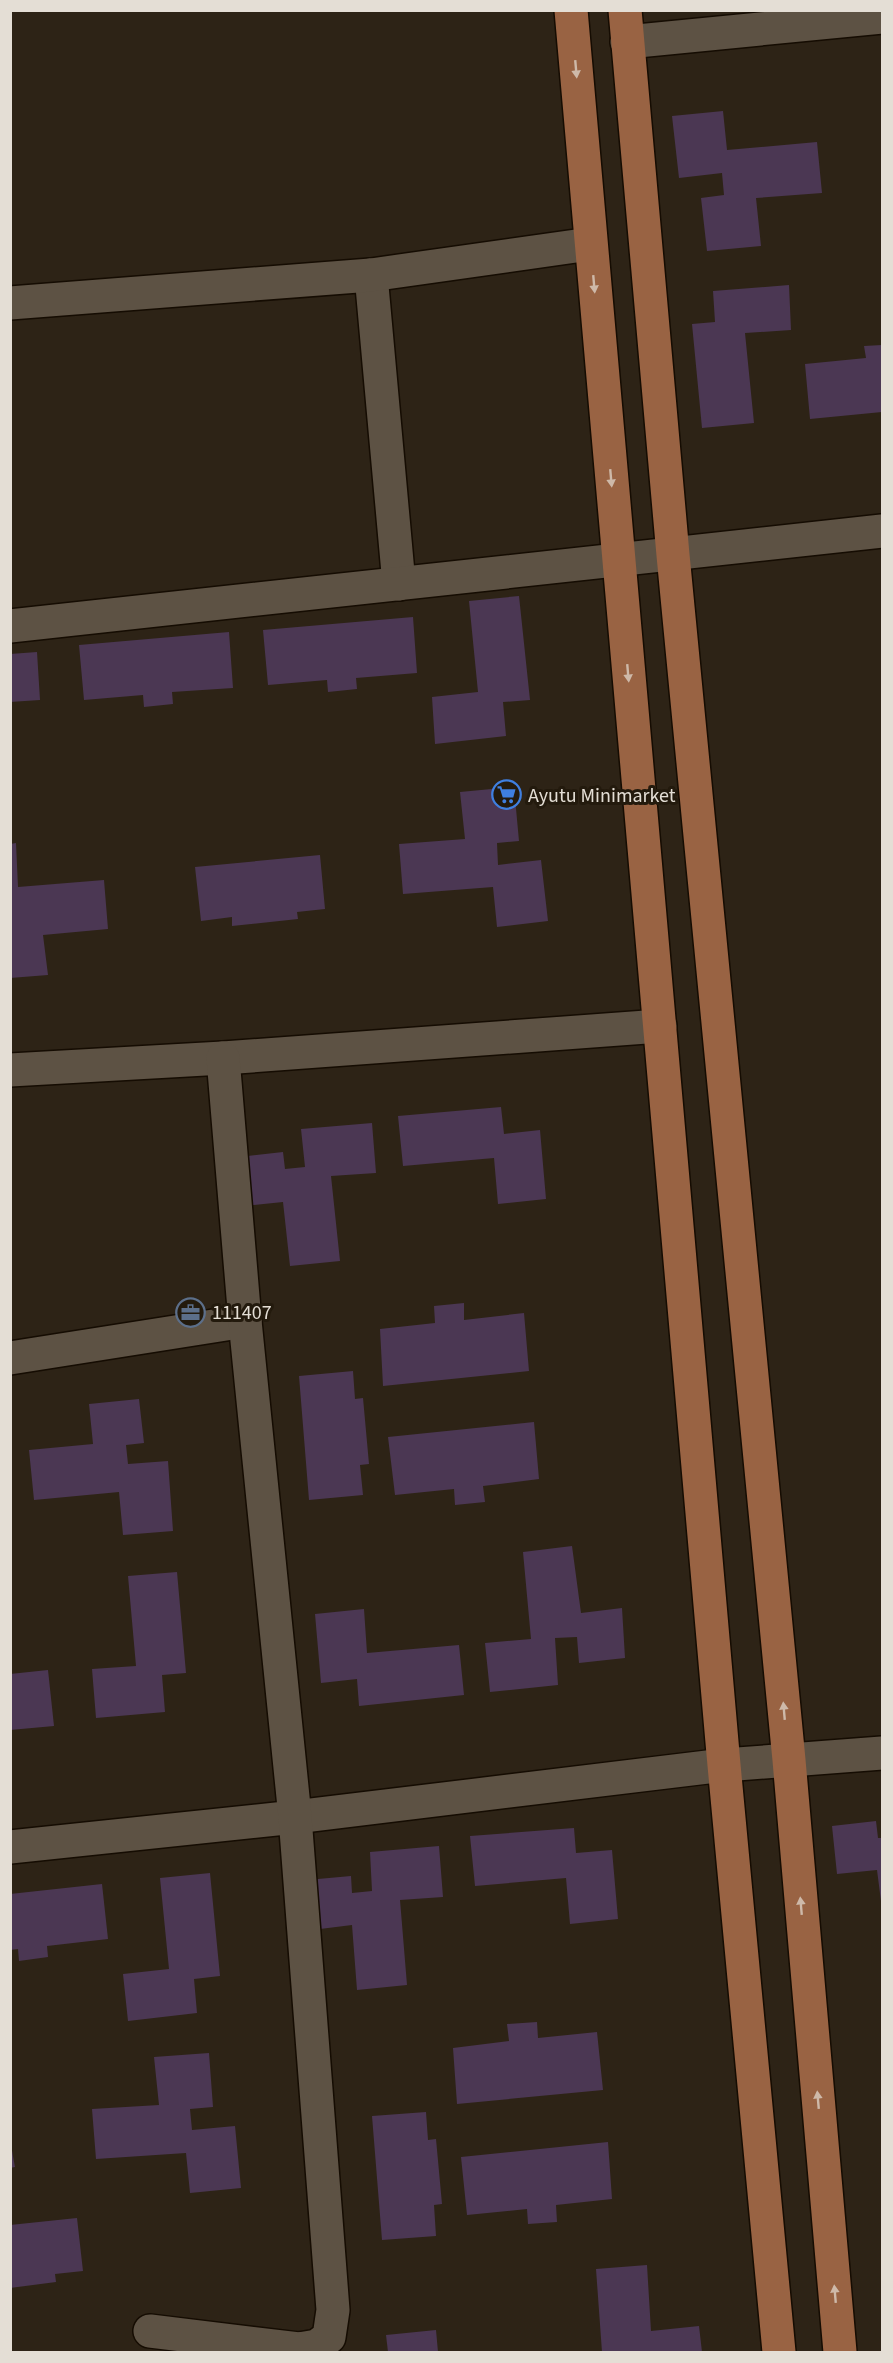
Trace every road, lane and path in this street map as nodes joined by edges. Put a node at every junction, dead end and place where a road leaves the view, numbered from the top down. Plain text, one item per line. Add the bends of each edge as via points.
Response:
1 (571, 10) edge
2 (882, 17) edge
3 (626, 26) edge
4 (591, 244) junction
5 (371, 275) junction
6 (10, 303) edge
7 (882, 531) edge
8 (673, 555) junction
9 (618, 560) junction
10 (399, 584) junction
11 (10, 626) edge
12 (660, 1026) junction
13 (223, 1058) junction
14 (10, 1070) edge
15 (245, 1321) junction
16 (10, 1358) edge
17 (882, 1753) edge
18 (789, 1760) junction
19 (724, 1765) junction
20 (295, 1816) junction
21 (10, 1847) edge
22 (150, 2331) dead end
23 (779, 2352) edge
24 (840, 2352) edge

1 -> 4 main road
2 - 3 street
3 - 8 main road
4 - 5 street
4 -> 9 main road
5 - 6 street
5 - 10 street
7 - 8 street
8 - 9 street
18 -> 8 main road
9 - 10 street
9 -> 12 main road
10 - 11 street
12 - 13 street
12 - 19 main road
13 - 14 street
13 - 15 street
15 - 16 street
15 - 20 street
17 - 18 street
18 - 19 street
24 -> 18 main road
19 - 20 street
19 - 23 main road
20 - 21 street
20 - 22 street via 333,2310 329,2337 317,2346 299,2349

